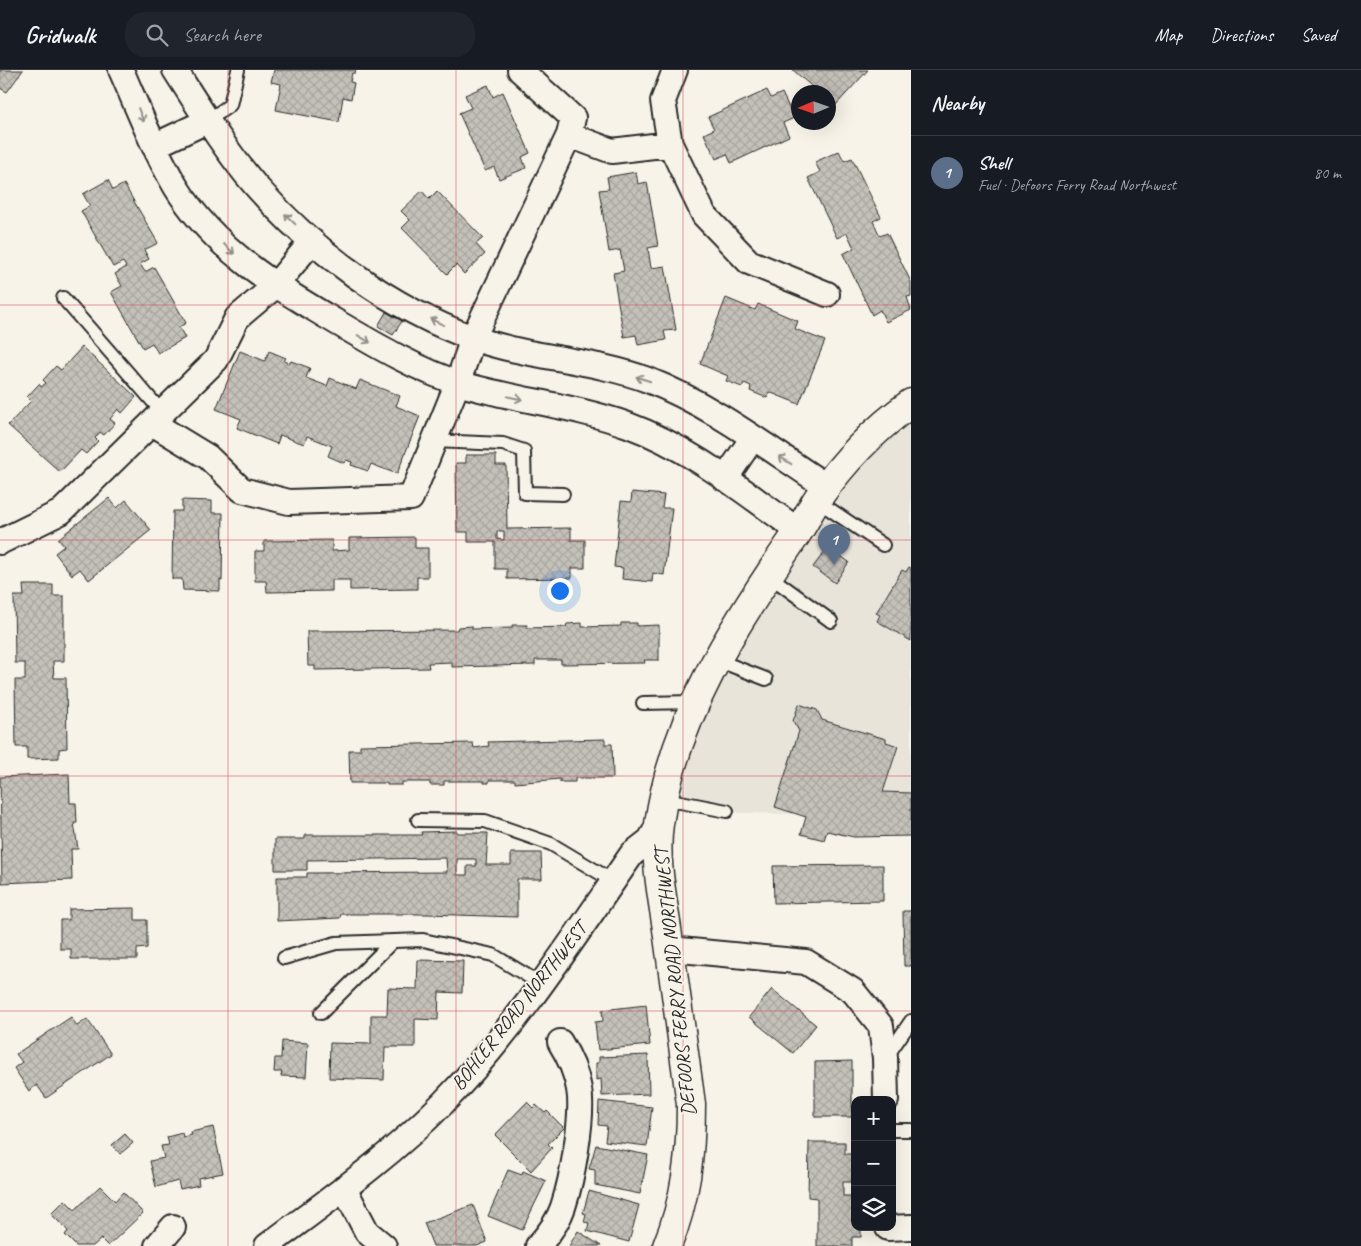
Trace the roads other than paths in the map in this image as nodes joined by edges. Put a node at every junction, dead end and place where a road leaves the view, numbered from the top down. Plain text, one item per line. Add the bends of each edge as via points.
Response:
1 (121, 70) edge
2 (176, 70) edge
3 (238, 70) edge
4 (520, 70) edge
5 (675, 70) edge
6 (207, 121) junction
7 (569, 136) junction
8 (670, 144) junction
9 (154, 146) junction
10 (312, 241) junction
11 (275, 286) junction
12 (827, 294) dead end
13 (63, 298) dead end
14 (473, 338) junction
15 (458, 382) junction
16 (911, 404) edge
17 (157, 418) junction
18 (752, 439) junction
19 (434, 441) junction
20 (725, 479) junction
21 (821, 493) junction
22 (563, 494) dead end
23 (799, 532) junction
24 (0, 542) edge
25 (883, 545) dead end
26 (768, 575) junction
27 (831, 621) dead end
28 (717, 660) junction
29 (766, 679) dead end
30 (694, 702) junction
31 (643, 703) dead end
32 (727, 811) dead end
33 (662, 812) junction
34 (418, 820) dead end
35 (613, 881) junction
36 (393, 941) junction
37 (670, 949) junction
38 (284, 958) dead end
39 (541, 984) junction
40 (321, 1013) dead end
41 (911, 1021) edge
42 (560, 1042) dead end
43 (885, 1058) junction
44 (886, 1096) edge
45 (896, 1130) edge
46 (911, 1130) edge
47 (344, 1188) junction
48 (173, 1227) dead end
49 (157, 1246) edge
50 (267, 1246) edge
51 (384, 1246) edge
52 (538, 1246) edge
53 (667, 1246) edge

1 -> 9 street
2 - 6 street
3 - 6 lane via 230,105
4 - 7 street via 573,118
5 - 8 street via 663,101
6 - 9 street
10 -> 6 street via 256,185
7 - 8 street via 612,151
7 - 14 street
8 - 12 street via 704,214 749,262
9 -> 11 street via 176,187 206,227 238,258
10 - 11 street
14 -> 10 street via 434,322 388,296
11 -> 15 street via 385,351
11 - 17 street via 238,318 216,360
13 - 17 lane
14 - 15 street
18 -> 14 street via 697,403 647,380
15 - 19 street
15 -> 20 street via 629,426 674,446
16 - 21 street, DEFOORS FERRY ROAD NORTHWEST via 891,417 853,453
17 - 19 street via 208,457 242,490 289,502 411,498
17 - 24 street via 61,512
18 - 20 street
21 -> 18 street
19 - 22 lane via 503,444 524,451 525,493
20 - 23 street
21 - 23 street, DEFOORS FERRY ROAD NORTHWEST
21 - 25 lane
23 - 26 street, DEFOORS FERRY ROAD NORTHWEST
26 - 27 lane
26 - 28 street, DEFOORS FERRY ROAD NORTHWEST
28 - 29 lane
28 - 30 street, DEFOORS FERRY ROAD NORTHWEST
30 - 31 lane
30 - 33 street, DEFOORS FERRY ROAD NORTHWEST via 675,754
32 - 33 lane
33 - 35 street, BOHLER ROAD NORTHWEST via 650,840 632,854
33 - 37 street, DEFOORS FERRY ROAD NORTHWEST via 659,872
34 - 35 lane via 485,821 551,844
35 - 39 street, BOHLER ROAD NORTHWEST
36 - 38 lane via 336,943
36 - 39 lane via 423,940 493,955
36 - 40 lane
37 - 43 street via 806,962 853,991 881,1026
37 - 53 street, DEFOORS FERRY ROAD NORTHWEST via 691,1104 691,1140 679,1218
39 - 47 street, BOHLER ROAD NORTHWEST via 442,1104
41 - 43 lane
42 - 52 street via 572,1062 580,1091 578,1121 572,1171 562,1208 548,1236
43 - 44 street
45 - 46 lane
47 - 50 street, BOHLER ROAD NORTHWEST
47 - 51 street via 367,1232
48 - 49 street

